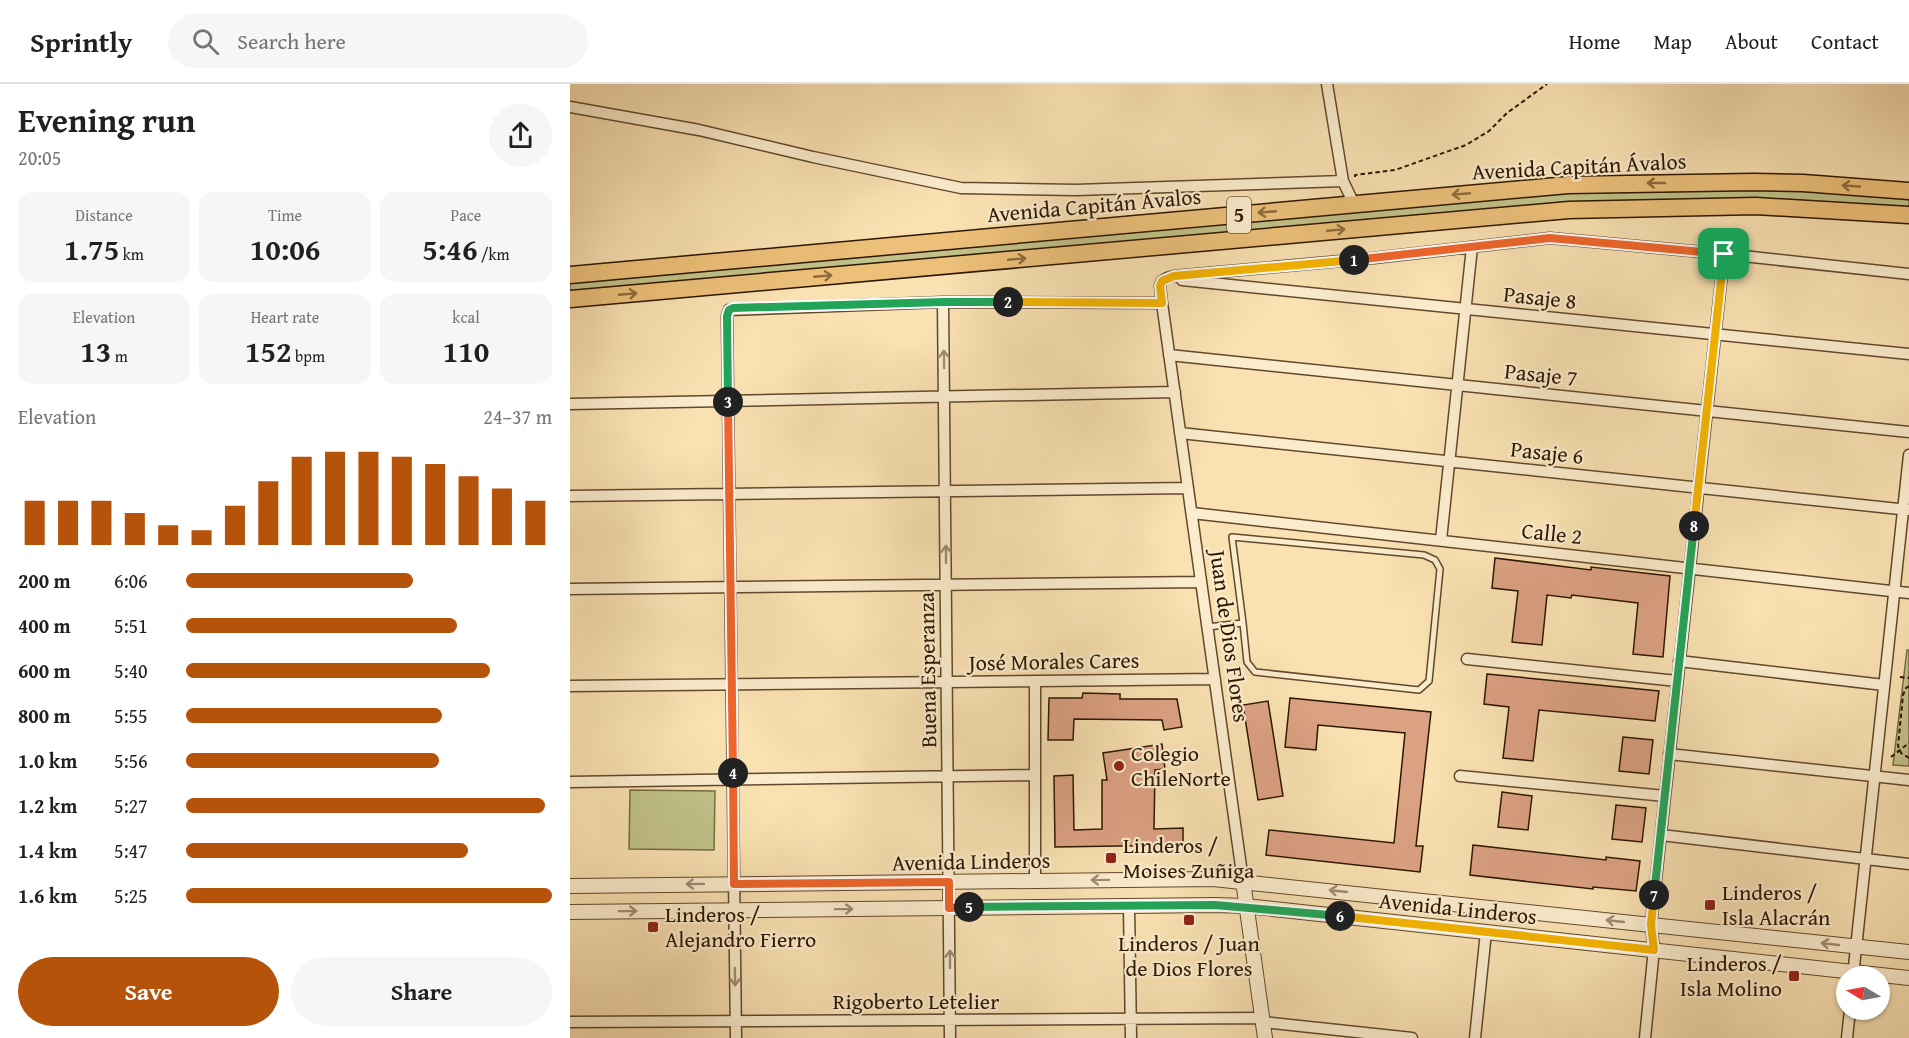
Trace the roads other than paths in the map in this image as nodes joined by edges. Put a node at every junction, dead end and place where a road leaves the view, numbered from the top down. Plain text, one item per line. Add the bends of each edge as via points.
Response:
1 (1327, 84) edge
2 (570, 107) edge
3 (1343, 181) junction
4 (1909, 191) edge
5 (1354, 204) junction
6 (1909, 215) edge
7 (1472, 247) junction
8 (1724, 254) junction
9 (570, 274) edge
10 (1909, 274) edge
11 (1167, 278) junction
12 (570, 299) edge
13 (944, 302) junction
14 (1162, 303) junction
15 (1465, 309) junction
16 (1715, 335) junction
17 (1169, 354) junction
18 (1909, 354) edge
19 (1457, 385) junction
20 (1175, 392) junction
21 (944, 396) junction
22 (728, 401) junction
23 (570, 404) edge
24 (1707, 411) junction
25 (1180, 432) junction
26 (1909, 432) edge
27 (1909, 455) edge
28 (1449, 461) junction
29 (1188, 488) junction
30 (1698, 488) junction
31 (945, 491) junction
32 (729, 494) junction
33 (570, 496) edge
34 (1906, 510) edge
35 (1191, 513) junction
36 (1441, 540) junction
37 (1689, 568) junction
38 (1201, 582) junction
39 (946, 585) junction
40 (730, 587) junction
41 (570, 589) edge
42 (1894, 591) junction
43 (1909, 593) edge
44 (1243, 623) junction
45 (1207, 627) junction
46 (1467, 659) dead end
47 (1679, 661) junction
48 (1215, 679) junction
49 (1035, 681) junction
50 (1677, 681) junction
51 (947, 682) junction
52 (732, 684) junction
53 (1884, 685) junction
54 (570, 686) edge
55 (1669, 754) junction
56 (1035, 775) junction
57 (948, 776) junction
58 (1460, 776) dead end
59 (1875, 776) junction
60 (733, 779) junction
61 (1909, 780) edge
62 (570, 782) edge
63 (1665, 796) junction
64 (1660, 835) junction
65 (1866, 859) junction
66 (1909, 864) edge
67 (1035, 881) junction
68 (1243, 881) junction
69 (949, 882) junction
70 (734, 884) junction
71 (570, 886) edge
72 (1129, 906) junction
73 (1246, 906) junction
74 (949, 908) junction
75 (734, 910) junction
76 (570, 912) edge
77 (1651, 925) junction
78 (1486, 932) junction
79 (1856, 946) junction
80 (1654, 950) junction
81 (1909, 952) edge
82 (1854, 966) edge
83 (1836, 972) edge
84 (1890, 977) edge
85 (1909, 978) edge
86 (1131, 1019) junction
87 (950, 1020) junction
88 (1262, 1020) junction
89 (1849, 1020) edge
90 (735, 1021) junction
91 (570, 1023) edge
92 (736, 1038) edge
93 (950, 1038) edge
94 (1131, 1038) edge
95 (1265, 1038) edge
96 (1412, 1038) edge
97 (1475, 1038) edge
98 (1645, 1038) edge
99 (1846, 1038) edge

1 - 3 street
2 - 3 street via 699,130 961,188 1076,190
3 - 5 street
4 -> 5 highway, Avenida Capitán Ávalos / 5 via 1777,182 1633,183
5 -> 9 highway, Avenida Capitán Ávalos / 5
12 -> 6 highway, Avenida Capitán Ávalos / 5 via 1569,210 1756,206
7 - 8 street via 1560,238
7 - 11 street
7 - 15 street
8 - 10 street
8 - 16 street
11 - 14 street, Juan de Dios Flores via 1160,286
11 - 15 street, Pasaje 8
13 - 14 street
21 -> 13 street, Buena Esperanza
13 - 22 street via 729,310
14 - 17 street, Juan de Dios Flores
15 - 16 street, Pasaje 8
15 - 19 street
16 - 18 street, Pasaje 8
16 - 24 street
17 - 19 street, Pasaje 7
17 - 20 street, Juan de Dios Flores
19 - 24 street, Pasaje 7
19 - 28 street
20 - 21 street
20 - 25 street, Juan de Dios Flores
21 - 22 street
21 - 31 street, Buena Esperanza
22 - 23 street
22 - 32 street
24 - 26 street, Pasaje 7
24 - 30 street
25 - 28 street, Pasaje 6
25 - 29 street, Juan de Dios Flores
27 - 34 street
28 - 30 street, Pasaje 6
28 - 36 street
29 - 31 street
29 - 35 street, Juan de Dios Flores
30 - 34 street, Pasaje 6
30 - 37 street
31 - 32 street
39 -> 31 street, Buena Esperanza
32 - 33 street
32 - 40 street
34 - 42 street
35 - 36 street, Calle 2
35 - 38 street, Juan de Dios Flores
36 - 37 street, Calle 2
37 - 42 street, Calle 2
37 - 47 street
38 - 39 street
38 - 45 street, Juan de Dios Flores
39 - 40 street
39 - 51 street, Buena Esperanza
40 - 41 street
40 - 52 street
42 - 43 street, Calle 2
42 - 53 street
44 - 44 lane via 1247,662 1255,672 1419,690 1429,681 1440,569 1435,560 1424,555 1232,537
44 - 45 lane
45 - 48 street, Juan de Dios Flores
46 - 50 street
47 - 50 street
47 - 53 street
48 - 49 street, José Morales Cares
48 - 68 street, Juan de Dios Flores
49 - 51 street, José Morales Cares
49 - 56 street
50 - 55 street
51 - 52 street, José Morales Cares
51 - 57 street, Buena Esperanza
52 - 54 street, José Morales Cares
52 - 60 street
53 - 59 street
55 - 59 street
55 - 63 street
56 - 57 street
56 - 67 street
57 - 60 street
57 - 69 street, Buena Esperanza
58 - 63 street
59 - 61 street
59 - 65 street
60 - 62 street
60 - 70 street
63 - 64 street
64 - 65 street
64 - 77 street
65 - 66 street
65 - 79 street
68 -> 67 street, Avenida Linderos
67 - 69 street, Avenida Linderos
68 - 73 street, Juan de Dios Flores
77 -> 68 street, Avenida Linderos
69 - 70 street, Avenida Linderos
69 - 74 street, Buena Esperanza
70 -> 71 street, Avenida Linderos
70 - 75 street
72 - 73 street, Avenida Linderos
72 - 74 street, Avenida Linderos
72 - 86 street
73 - 78 street, Avenida Linderos
73 - 88 street, Juan de Dios Flores
75 -> 74 street, Avenida Linderos
87 -> 74 street, Buena Esperanza
76 -> 75 street, Avenida Linderos
75 -> 90 street
79 -> 77 street, Avenida Linderos
77 - 80 street
78 - 80 street, Avenida Linderos
78 - 97 street
79 - 81 street, Avenida Linderos
79 - 82 street
80 - 83 street, Avenida Linderos
80 - 98 street
84 - 85 street, Avenida Linderos
86 - 87 street, Rigoberto Letelier
86 - 88 street, Rigoberto Letelier
86 - 94 street
87 - 90 street, Rigoberto Letelier
87 - 93 street, Buena Esperanza
88 - 95 street, Juan de Dios Flores
88 - 96 street, Rigoberto Letelier
89 - 99 street
90 - 91 street, Rigoberto Letelier
90 - 92 street

